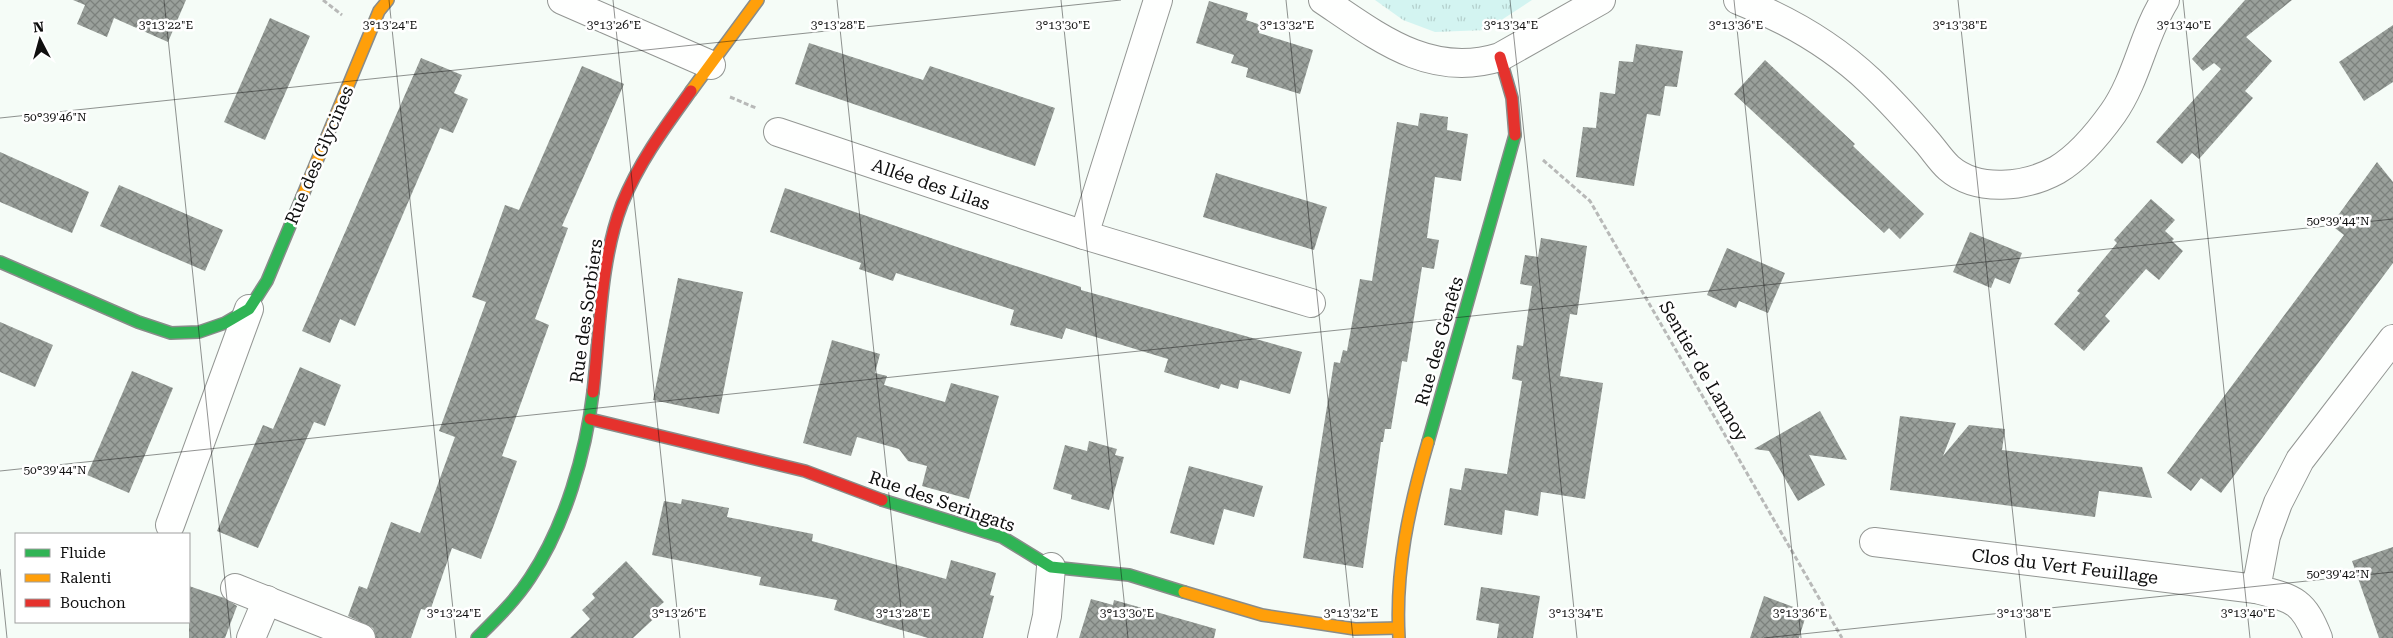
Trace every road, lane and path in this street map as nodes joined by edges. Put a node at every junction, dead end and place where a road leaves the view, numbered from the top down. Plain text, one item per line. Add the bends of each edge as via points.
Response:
1 (388, 0) edge
2 (562, 0) edge
3 (758, 0) edge
4 (1158, 0) edge
5 (1323, 0) edge
6 (1601, 0) edge
7 (1738, 0) edge
8 (2165, 0) edge
9 (1500, 57) junction
10 (711, 64) junction
11 (778, 132) joint
12 (1515, 140) junction
13 (1084, 235) junction
14 (0, 262) edge
15 (1311, 302) dead end
16 (249, 309) junction
17 (2393, 339) edge
18 (590, 419) junction
19 (170, 525) dead end
20 (1874, 542) dead end
21 (1051, 567) junction
22 (235, 588) dead end
23 (2256, 589) junction
24 (267, 600) junction
25 (1398, 633) edge
26 (251, 638) edge
27 (361, 638) edge
28 (477, 638) edge
29 (1042, 638) edge
30 (1842, 638) edge
31 (2318, 638) edge

1 - 16 street, Rue des Glycines via 379,11 267,281
2 - 10 street
3 - 10 street, Rue des Sorbiers
4 - 13 street
5 - 9 street via 1374,34 1414,55 1462,64
6 - 9 street
7 - 8 street via 1782,18 1835,52 1869,79 1949,168 1965,178 1989,184 2015,184 2057,169 2098,134 2129,84
9 - 12 street, Rue des Genêts via 1516,116
10 - 11 path via 724,95 776,116
10 - 18 street, Rue des Sorbiers via 649,148 622,205 607,263
11 - 13 street, Allée des Lilas
12 - 25 street, Rue des Genêts via 1410,504 1402,545
12 - 30 path, Sentier de Lannoy via 1555,168 1590,201
13 - 15 street, Allée des Lilas
14 - 16 street, Rue des Glycines via 171,333 199,332 225,323
16 - 19 street, Rue des Glycines
17 - 23 street via 2300,460 2278,502 2269,528
18 - 21 street, Rue des Seringats via 805,471 910,510 1002,537
18 - 28 street, Rue des Sorbiers via 574,484 553,535 531,577 511,604
20 - 23 street, Clos du Vert Feuillage
21 - 25 street, Rue des Seringats via 1129,575 1270,616
21 - 29 street via 1048,616
22 - 24 street
23 - 31 street, Clos du Vert Feuillage via 2290,598 2309,616
24 - 26 street
24 - 27 street

